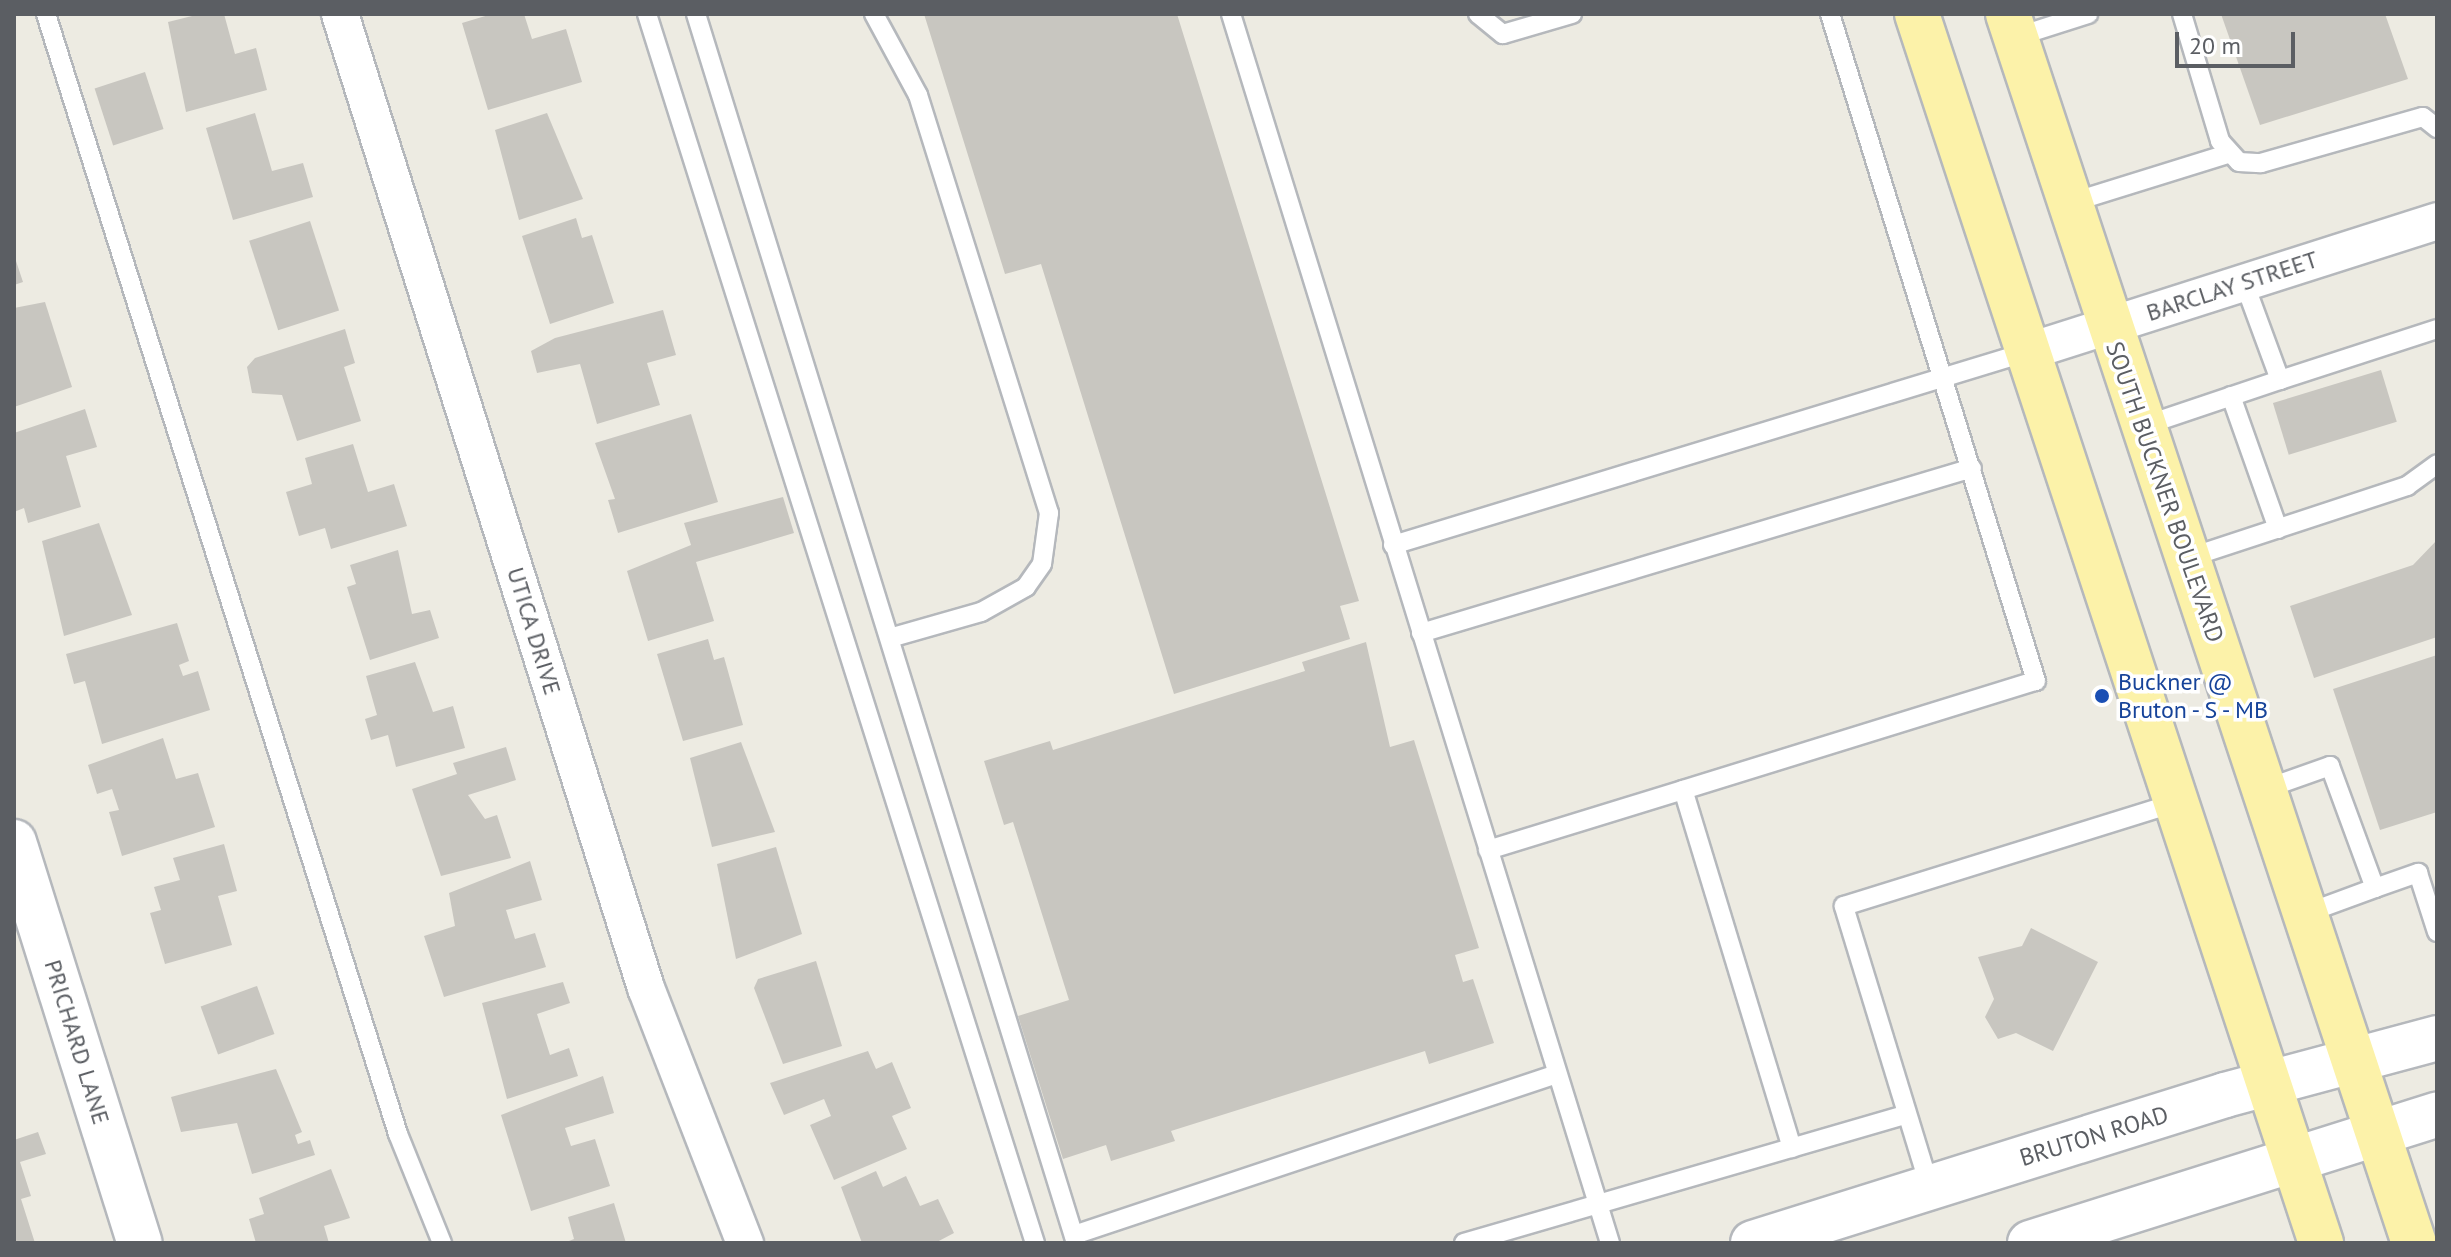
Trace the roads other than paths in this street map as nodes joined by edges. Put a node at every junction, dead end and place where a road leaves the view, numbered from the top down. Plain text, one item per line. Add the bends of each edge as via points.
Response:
1 (46, 14) edge
2 (340, 14) edge
3 (647, 14) edge
4 (696, 14) edge
5 (874, 14) edge
6 (1231, 14) edge
7 (1478, 14) edge
8 (1572, 14) edge
9 (1830, 14) edge
10 (1917, 14) edge
11 (2088, 14) edge
12 (2182, 14) edge
13 (2012, 25) edge
14 (2437, 128) edge
15 (2227, 154) junction
16 (2070, 203) junction
17 (2437, 221) edge
18 (2244, 282) junction
19 (2109, 325) junction
20 (2437, 329) edge
21 (2027, 352) junction
22 (1943, 372) junction
23 (2280, 380) junction
24 (2231, 396) junction
25 (2143, 426) junction
26 (2437, 464) edge
27 (1972, 468) junction
28 (2278, 529) junction
29 (1393, 545) junction
30 (2188, 558) junction
31 (1421, 633) junction
32 (890, 638) junction
33 (2265, 789) junction
34 (1683, 790) junction
35 (2178, 802) junction
36 (14, 842) edge
37 (1488, 850) junction
38 (2375, 888) junction
39 (2307, 913) junction
40 (2437, 932) edge
41 (2437, 1038) edge
42 (2356, 1062) junction
43 (1557, 1074) junction
44 (2271, 1085) junction
45 (1907, 1114) junction
46 (2437, 1115) edge
47 (2379, 1133) junction
48 (1792, 1148) junction
49 (2295, 1160) junction
50 (1930, 1188) junction
51 (1598, 1204) junction
52 (1075, 1239) edge
53 (140, 1243) edge
54 (442, 1243) edge
55 (745, 1243) edge
56 (1035, 1243) edge
57 (1464, 1243) edge
58 (1610, 1243) edge
59 (1753, 1243) edge
60 (2030, 1243) edge
61 (2321, 1243) edge
62 (2414, 1243) edge

1 - 54 lane via 398,1134
2 - 55 street, UTICA DRIVE via 646,988
3 - 56 lane
4 - 32 lane
5 - 32 lane via 918,95 1049,513 1042,564 1026,587 981,612
6 - 29 lane
7 - 8 lane via 1503,34
9 - 22 lane
10 - 21 main road
11 - 13 lane
12 - 15 lane
13 - 16 main road, SOUTH BUCKNER BOULEVARD
14 - 15 lane via 2423,117 2261,163
15 - 16 lane
16 - 19 main road, SOUTH BUCKNER BOULEVARD
17 - 18 street, BARCLAY STREET
18 - 19 street, BARCLAY STREET
18 - 23 lane
19 - 21 street, BARCLAY STREET
19 - 25 main road, SOUTH BUCKNER BOULEVARD
20 - 23 lane
21 - 22 lane
21 - 35 main road
22 - 27 lane
22 - 29 lane
23 - 24 lane
24 - 25 lane
24 - 28 lane
25 - 30 main road, SOUTH BUCKNER BOULEVARD
26 - 28 lane via 2407,486
27 - 31 lane
27 - 34 lane via 2036,681
28 - 30 lane
29 - 31 lane
30 - 33 main road, SOUTH BUCKNER BOULEVARD
31 - 37 lane
32 - 52 lane
33 - 38 lane via 2330,766
33 - 39 main road, SOUTH BUCKNER BOULEVARD
34 - 37 lane
34 - 48 lane
35 - 44 main road
35 - 45 lane via 1844,906
36 - 53 main road, PRICHARD LANE
37 - 43 lane
38 - 39 lane
38 - 40 lane via 2418,873
39 - 42 main road, SOUTH BUCKNER BOULEVARD
41 - 42 main road, BRUTON ROAD
42 - 44 main road, BRUTON ROAD
42 - 47 main road, SOUTH BUCKNER BOULEVARD
43 - 51 lane
43 - 52 lane
44 - 49 main road
44 - 50 main road, BRUTON ROAD
45 - 48 lane
45 - 50 lane
46 - 47 main road
47 - 49 main road
47 - 62 main road, SOUTH BUCKNER BOULEVARD
48 - 51 lane
49 - 60 main road
49 - 61 main road
50 - 59 main road, BRUTON ROAD
51 - 57 lane
51 - 58 lane

